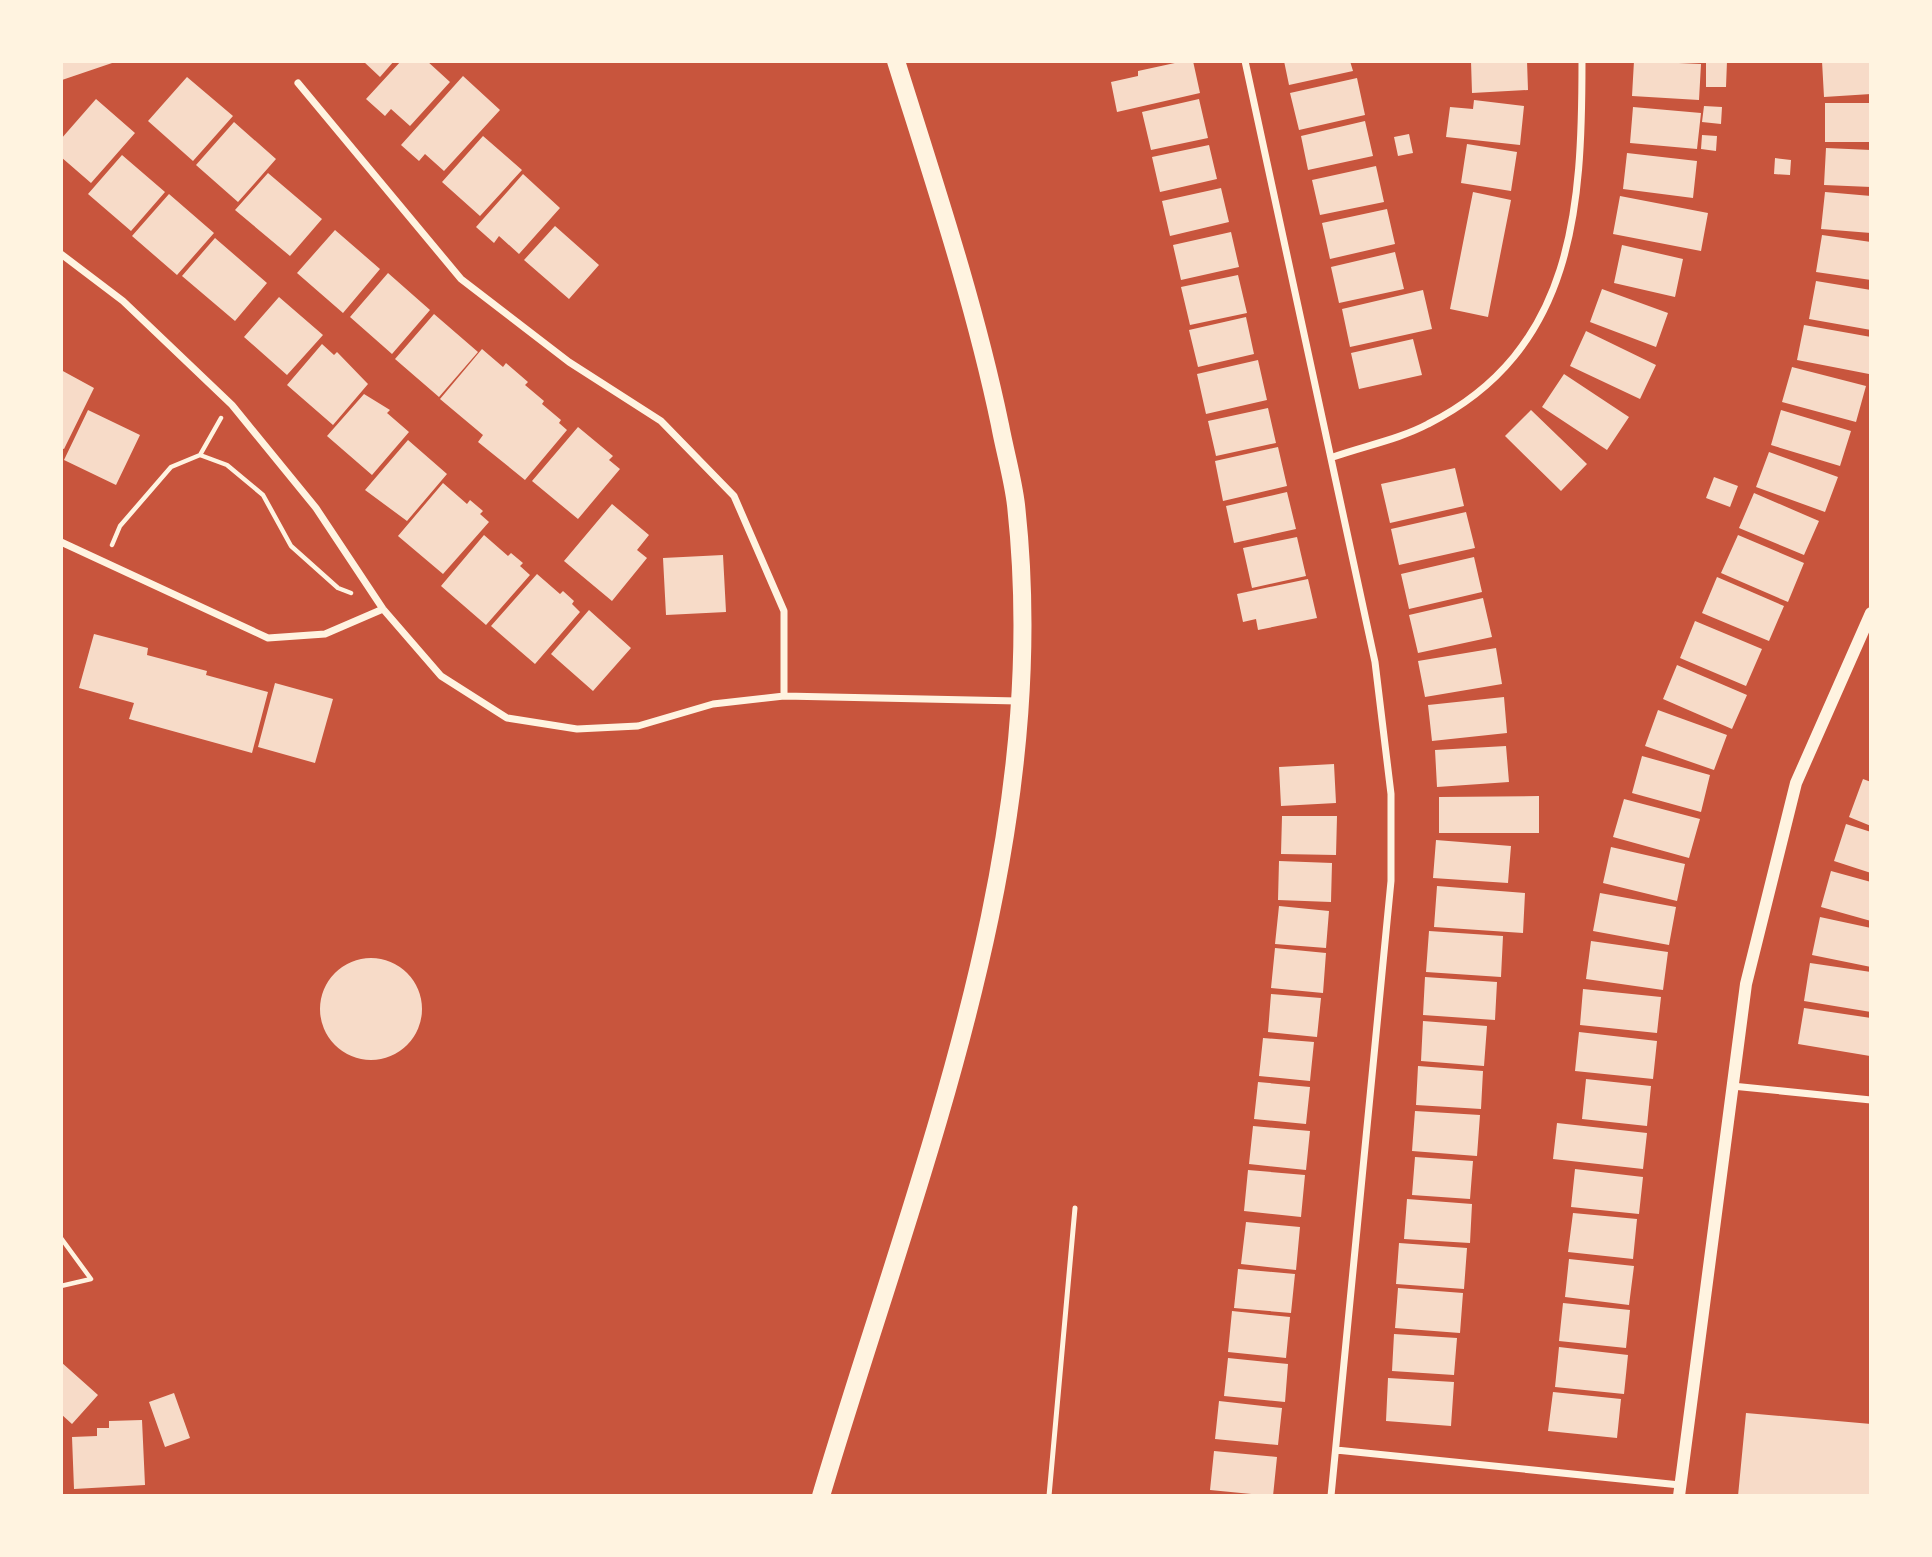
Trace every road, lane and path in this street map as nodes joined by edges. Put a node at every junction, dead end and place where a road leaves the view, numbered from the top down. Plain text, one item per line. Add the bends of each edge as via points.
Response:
1 (896, 61) edge
2 (1245, 61) edge
3 (1583, 61) edge
4 (298, 83) dead end
5 (61, 254) edge
6 (232, 405) junction
7 (200, 455) junction
8 (1333, 457) junction
9 (61, 542) edge
10 (105, 562) junction
11 (383, 609) junction
12 (1871, 613) edge
13 (784, 695) junction
14 (1020, 701) junction
15 (1731, 1086) junction
16 (1871, 1100) edge
17 (1075, 1208) dead end
18 (61, 1238) edge
19 (61, 1286) edge
20 (1336, 1450) junction
21 (1679, 1490) edge
22 (821, 1496) edge
23 (1049, 1496) edge
24 (1331, 1496) edge

1 - 14 main road via 972,305 1016,503 1022,603
2 - 8 street
3 - 8 street via 1582,139 1571,235 1550,303 1485,389 1427,425
4 - 13 street via 461,279 569,362 661,421 734,496 783,611
5 - 6 street via 123,300
6 - 7 path
6 - 11 street via 316,508
7 - 10 path via 172,467 120,526
7 - 11 path via 227,465 263,495 290,546 338,587
8 - 20 street via 1375,662 1391,794 1391,881
9 - 10 street
10 - 11 street via 268,638 325,634
11 - 13 street via 441,676 507,718 577,729 638,726 713,705
12 - 15 street via 1796,783 1746,984
13 - 14 street
14 - 22 main road via 1011,802 974,995
15 - 16 street
15 - 21 street
17 - 23 lane
18 - 19 path via 91,1279
20 - 21 street
20 - 24 street

